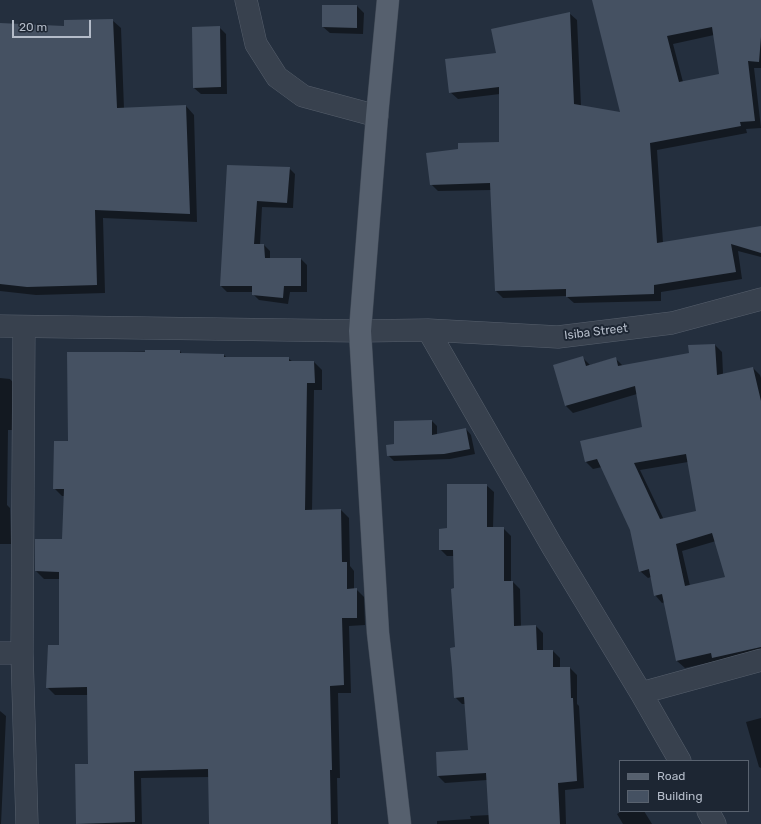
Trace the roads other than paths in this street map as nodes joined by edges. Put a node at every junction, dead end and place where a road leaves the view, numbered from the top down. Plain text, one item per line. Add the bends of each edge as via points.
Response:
1 (246, 0) edge
2 (388, 0) edge
3 (377, 116) junction
4 (761, 298) edge
5 (0, 326) edge
6 (24, 327) junction
7 (428, 330) junction
8 (360, 331) junction
9 (0, 653) edge
10 (22, 653) junction
11 (761, 660) edge
12 (641, 693) junction
13 (679, 760) edge
14 (709, 812) edge
15 (27, 824) edge
16 (400, 824) edge
17 (715, 824) edge

1 - 3 street via 256,44 277,77 303,96
2 - 3 main road
3 - 8 main road
4 - 7 street, Isiba Street via 672,323 558,337
5 - 6 street, Isiba Street
6 - 8 street, Isiba Street
6 - 10 street
7 - 8 street, Isiba Street
7 - 12 street via 552,546
8 - 16 main road via 378,633
9 - 10 street
10 - 15 street
11 - 12 street
12 - 13 street
14 - 17 street

